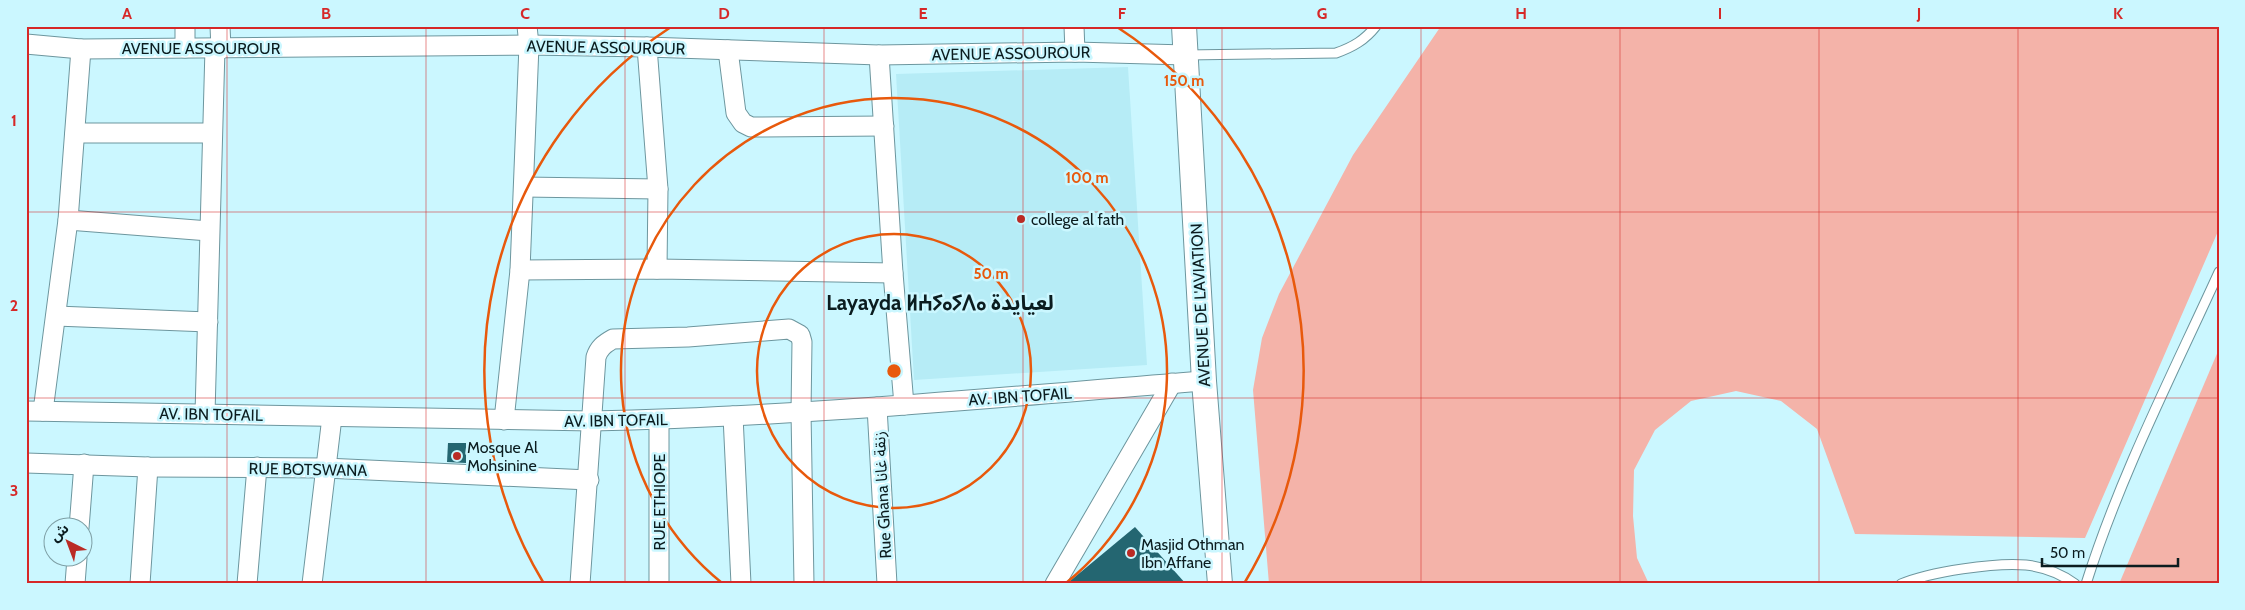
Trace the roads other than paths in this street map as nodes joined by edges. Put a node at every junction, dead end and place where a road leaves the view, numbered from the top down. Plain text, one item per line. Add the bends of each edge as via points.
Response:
1 (185, 26) edge
2 (220, 26) edge
3 (527, 26) edge
4 (1074, 26) edge
5 (1184, 26) edge
6 (1376, 26) edge
7 (26, 44) edge
8 (529, 45) junction
9 (647, 47) junction
10 (185, 48) junction
11 (218, 48) junction
12 (81, 49) junction
13 (728, 50) junction
14 (1075, 52) junction
15 (879, 55) junction
16 (1186, 55) junction
17 (884, 126) junction
18 (75, 132) junction
19 (212, 133) junction
20 (524, 186) junction
21 (658, 189) junction
22 (68, 220) junction
23 (209, 231) junction
24 (657, 269) junction
25 (520, 270) junction
26 (2219, 272) edge
27 (893, 273) junction
28 (56, 316) junction
29 (208, 322) junction
30 (1204, 381) junction
31 (1172, 383) junction
32 (904, 405) junction
33 (877, 407) junction
34 (35, 411) edge
35 (800, 412) junction
36 (205, 414) junction
37 (733, 416) junction
38 (332, 417) junction
39 (504, 420) junction
40 (659, 420) junction
41 (592, 421) junction
42 (26, 463) edge
43 (84, 464) junction
44 (148, 467) junction
45 (257, 467) junction
46 (325, 468) junction
47 (589, 480) junction
48 (80, 518) edge
49 (76, 568) edge
50 (75, 584) edge
51 (140, 584) edge
52 (247, 584) edge
53 (312, 584) edge
54 (580, 584) edge
55 (659, 584) edge
56 (741, 584) edge
57 (804, 584) edge
58 (887, 584) edge
59 (1056, 584) edge
60 (1220, 584) edge
61 (1901, 584) edge
62 (2075, 584) edge
63 (2086, 584) edge

1 - 10 street
2 - 11 street
3 - 8 street
4 - 14 street
5 - 16 street, AVENUE DE L'AVIATION
6 - 16 lane via 1354,47 1336,53
7 - 12 street, AVENUE ASSOUROUR
8 - 9 street, AVENUE ASSOUROUR
8 - 11 street, AVENUE ASSOUROUR
8 - 20 street
9 - 13 street, AVENUE ASSOUROUR
9 - 21 street
10 - 11 street, AVENUE ASSOUROUR
10 - 12 street, AVENUE ASSOUROUR
11 - 19 street
12 - 18 street
13 - 15 street, AVENUE ASSOUROUR
13 - 17 street via 736,113 743,123 751,127
14 - 15 street, AVENUE ASSOUROUR
14 - 16 street, AVENUE ASSOUROUR
15 - 17 street
16 - 30 street, AVENUE DE L'AVIATION
17 - 27 street
18 - 19 street
18 - 22 street
19 - 23 street
20 - 21 street
20 - 25 street
21 - 24 street
22 - 23 street
22 - 28 street
23 - 29 street
24 - 25 street
24 - 27 street
25 - 39 street
26 - 63 lane via 2125,478
27 - 32 street
28 - 29 street
28 - 34 street
29 - 36 street
30 - 31 street, AV. IBN TOFAIL
30 - 60 street, AVENUE DE L'AVIATION
31 - 32 street, AV. IBN TOFAIL
31 - 59 street
32 - 33 street, AV. IBN TOFAIL
33 - 35 street, AV. IBN TOFAIL
33 - 58 street, Rue Ghana زنقة غانا
34 - 36 street, AV. IBN TOFAIL
35 - 37 street, AV. IBN TOFAIL
35 - 41 street via 802,342 800,335 789,329 613,339 604,344 596,357
35 - 57 street
36 - 38 street, AV. IBN TOFAIL
37 - 40 street, AV. IBN TOFAIL
37 - 56 street
38 - 39 street, AV. IBN TOFAIL
38 - 46 street
39 - 41 street, AV. IBN TOFAIL
40 - 41 street, AV. IBN TOFAIL
40 - 55 street, RUE ETHIOPE
41 - 47 street
42 - 43 street, RUE BOTSWANA
43 - 44 street, RUE BOTSWANA
43 - 48 street
44 - 45 street, RUE BOTSWANA
44 - 51 street
45 - 46 street, RUE BOTSWANA
45 - 52 street
46 - 47 street, RUE BOTSWANA
46 - 53 street
47 - 54 street
49 - 50 street
61 - 62 lane via 1928,575 2012,564 2051,570

